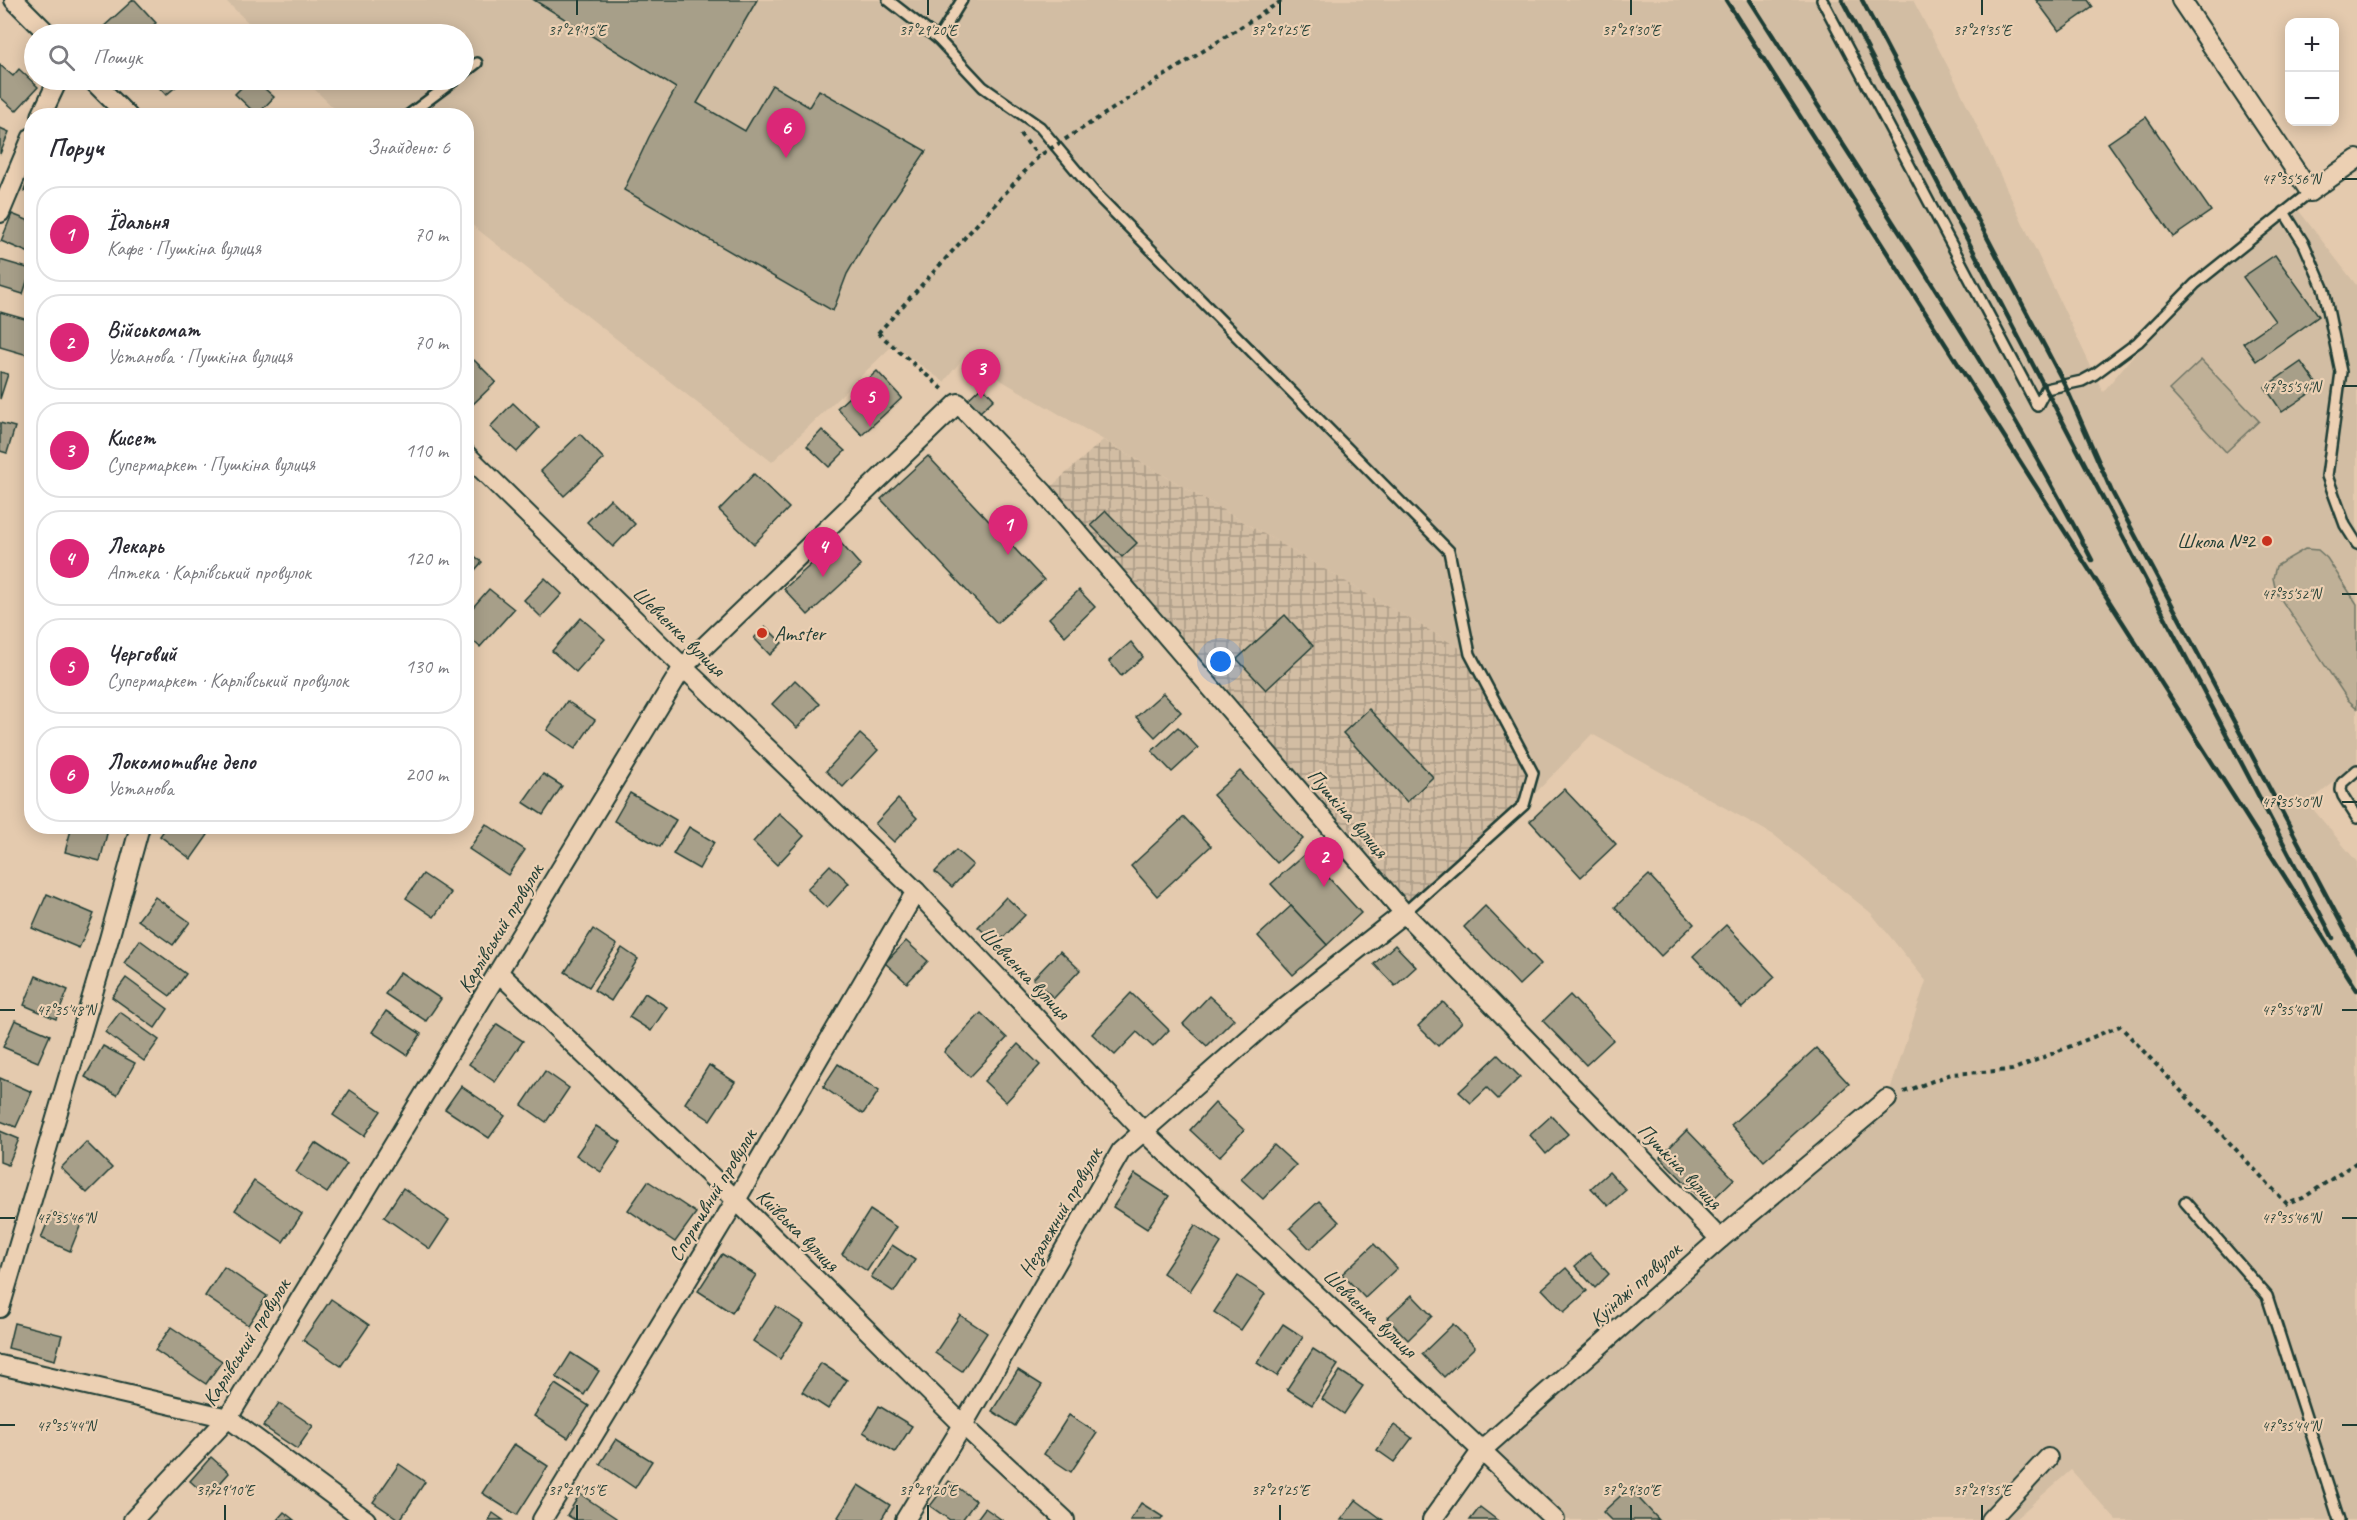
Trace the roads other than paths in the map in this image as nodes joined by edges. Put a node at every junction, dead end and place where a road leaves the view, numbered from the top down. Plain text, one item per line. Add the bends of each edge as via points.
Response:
1 (14, 0) edge
2 (888, 0) edge
3 (962, 0) edge
4 (1822, 0) edge
5 (2181, 0) edge
6 (38, 24) edge
7 (938, 39) junction
8 (477, 63) dead end
9 (474, 65) edge
10 (53, 90) edge
11 (102, 90) edge
12 (442, 90) edge
13 (45, 108) edge
14 (120, 108) edge
15 (418, 108) edge
16 (24, 156) edge
17 (2357, 159) edge
18 (2310, 192) junction
19 (2284, 212) junction
20 (0, 213) edge
21 (957, 403) joint
22 (474, 462) edge
23 (2357, 544) edge
24 (683, 668) junction
25 (2357, 770) edge
26 (2357, 818) edge
27 (138, 834) edge
28 (916, 891) junction
29 (1404, 913) junction
30 (499, 973) junction
31 (1887, 1099) road end
32 (1144, 1132) junction
33 (736, 1200) junction
34 (2185, 1202) dead end
35 (1720, 1239) junction
36 (0, 1308) edge
37 (0, 1365) edge
38 (228, 1418) junction
39 (963, 1425) junction
40 (1482, 1450) junction
41 (2048, 1458) dead end
42 (133, 1520) edge
43 (366, 1520) edge
44 (542, 1520) edge
45 (905, 1520) edge
46 (1065, 1520) edge
47 (1432, 1520) edge
48 (1555, 1520) edge
49 (1989, 1520) edge
50 (2339, 1520) edge

1 - 6 street
2 - 7 lane
3 - 7 lane
4 - 19 lane via 2037,406 2046,389 2096,374 2138,342 2195,284
5 - 18 street
7 - 29 lane via 983,87 1040,127 1095,193 1449,552 1470,654 1533,772 1524,805
8 - 9 lane
10 - 13 street
11 - 14 street
12 - 15 lane
16 - 20 street
17 - 18 street
18 - 19 lane
19 - 23 lane via 2304,244 2324,290 2341,372 2327,476 2345,525
21 - 24 street, Карлівський провулок
21 - 29 street, Пушкіна вулиця via 1044,493
22 - 24 street, Шевченка вулиця
24 - 28 street, Шевченка вулиця
24 - 30 street, Карлівський провулок
25 - 26 lane via 2342,783 2341,790
27 - 36 street
28 - 32 street, Шевченка вулиця
28 - 33 street, Спортивний провулок
29 - 32 street, Незалежний провулок via 1286,1006
29 - 35 street, Пушкіна вулиця
30 - 33 street, Київська вулиця
30 - 38 street, Карлівський провулок
31 - 35 street, Куїнджі провулок
32 - 39 street, Незалежний провулок via 1121,1151
32 - 40 street, Шевченка вулиця
33 - 39 street, Київська вулиця
33 - 44 street, Спортивний провулок
34 - 50 lane via 2266,1296
35 - 40 street, Куїнджі провулок
37 - 38 street
38 - 42 street, Карлівський провулок
38 - 43 street
39 - 45 street, Незалежний провулок
39 - 46 street, Київська вулиця
40 - 47 street, Куїнджі провулок
40 - 48 street, Шевченка вулиця
41 - 49 street

